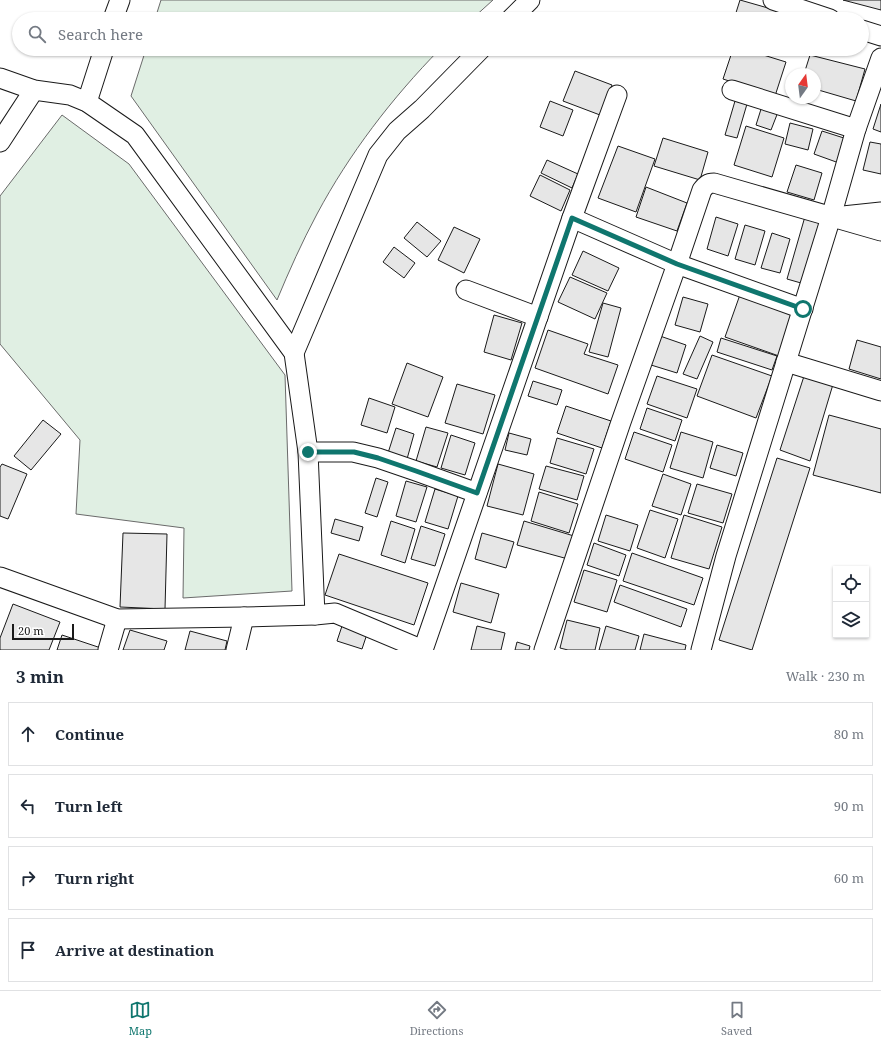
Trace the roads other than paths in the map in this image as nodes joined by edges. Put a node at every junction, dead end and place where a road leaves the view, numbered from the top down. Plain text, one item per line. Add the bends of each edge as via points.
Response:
1 (120, 0) edge
2 (530, 0) edge
3 (773, 0) edge
4 (116, 12) edge
5 (518, 12) edge
6 (809, 12) edge
7 (869, 32) edge
8 (881, 36) edge
9 (102, 56) edge
10 (474, 56) edge
11 (881, 58) edge
12 (0, 78) edge
13 (34, 90) junction
14 (732, 90) dead end
15 (617, 95) dead end
16 (86, 102) junction
17 (856, 129) junction
18 (0, 142) edge
19 (881, 212) edge
20 (831, 217) junction
21 (572, 218) junction
22 (881, 230) edge
23 (677, 264) junction
24 (466, 290) dead end
25 (803, 309) junction
26 (538, 317) junction
27 (294, 353) junction
28 (786, 362) junction
29 (881, 391) edge
30 (308, 452) junction
31 (477, 493) junction
32 (0, 577) edge
33 (315, 615) junction
34 (244, 617) junction
35 (117, 619) junction
36 (108, 650) edge
37 (236, 650) edge
38 (423, 650) edge
39 (544, 650) edge
40 (701, 650) edge

1 - 4 street
2 - 5 street
3 - 6 street
7 - 8 street
9 - 16 street
10 - 27 street via 397,131 378,155
11 - 17 street
12 - 13 street
13 - 16 street via 70,95
13 - 18 street
14 - 17 street
15 - 21 street
16 - 27 street via 135,135
17 - 20 street
19 - 20 street
20 - 22 street
20 - 23 street via 709,183 702,190
20 - 25 street
21 - 23 street
21 - 26 street
23 - 25 street
23 - 39 street
24 - 26 street
25 - 28 street
26 - 31 street
27 - 30 street
28 - 29 street
28 - 40 street via 726,556
30 - 31 street via 354,452
30 - 33 street
31 - 38 street
32 - 35 street
33 - 34 street
33 - 38 street via 335,613
34 - 35 street
34 - 37 street
35 - 36 street

